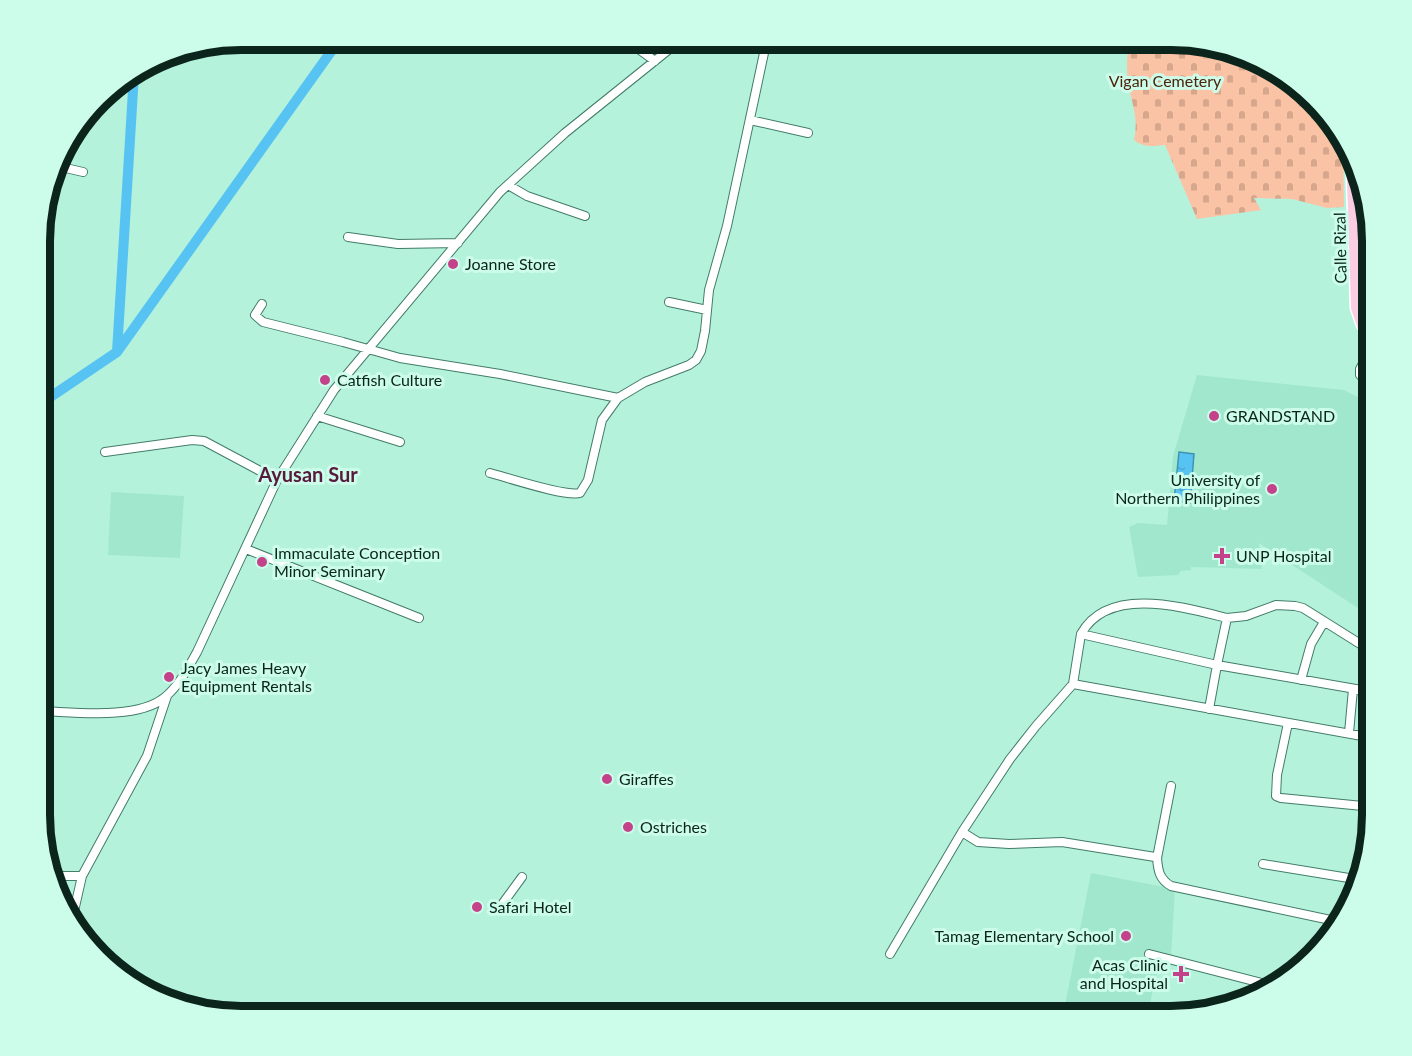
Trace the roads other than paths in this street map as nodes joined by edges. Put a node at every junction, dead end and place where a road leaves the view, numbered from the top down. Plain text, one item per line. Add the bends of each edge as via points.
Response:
1 (640, 50) edge
2 (668, 50) edge
3 (765, 50) edge
4 (655, 61) junction
5 (750, 120) junction
6 (808, 133) dead end
7 (64, 167) edge
8 (83, 171) dead end
9 (1352, 181) edge
10 (508, 185) junction
11 (585, 216) dead end
12 (348, 237) dead end
13 (458, 243) junction
14 (1355, 272) junction
15 (1362, 272) edge
16 (669, 303) dead end
17 (262, 304) dead end
18 (707, 310) junction
19 (1362, 325) edge
20 (368, 350) junction
21 (618, 398) junction
22 (317, 416) junction
23 (400, 442) dead end
24 (105, 452) dead end
25 (490, 473) dead end
26 (278, 480) junction
27 (246, 549) junction
28 (419, 618) dead end
29 (1227, 618) junction
30 (1324, 622) junction
31 (1081, 634) junction
32 (1362, 645) edge
33 (1217, 665) junction
34 (1301, 680) junction
35 (1074, 684) junction
36 (1353, 689) junction
37 (1362, 690) edge
38 (167, 696) junction
39 (1209, 709) junction
40 (50, 711) edge
41 (1288, 723) junction
42 (1349, 734) junction
43 (1362, 736) edge
44 (1171, 786) dead end
45 (1362, 806) edge
46 (963, 832) junction
47 (1157, 858) junction
48 (1263, 864) dead end
49 (60, 876) edge
50 (82, 876) junction
51 (522, 877) dead end
52 (1351, 879) edge
53 (503, 903) dead end
54 (75, 909) edge
55 (1331, 920) edge
56 (890, 954) dead end
57 (1149, 954) dead end
58 (1263, 983) edge

1 - 4 street
2 - 4 street
3 - 5 street
4 - 10 street
5 - 6 street
5 - 18 street
7 - 8 street
9 - 14 main road, Calle Rizal
10 - 11 street via 527,196
10 - 13 street
12 - 13 street via 398,244
13 - 20 street
14 - 15 street
14 - 19 main road, Calle Rizal via 1356,308
16 - 18 street
17 - 20 street via 255,315 263,322
18 - 21 street via 703,345 696,360
20 - 21 street
20 - 22 street
21 - 25 street via 602,420 588,480 580,493 555,491
22 - 23 street
22 - 26 street
24 - 26 street via 204,441
26 - 27 street
27 - 28 street
27 - 38 street via 197,652
29 - 30 street via 1284,605 1303,608
29 - 31 street via 1171,606 1128,604 1092,617
29 - 33 street
30 - 32 street
30 - 34 street via 1311,644
31 - 33 street
31 - 35 street
33 - 34 street
33 - 39 street
34 - 36 street
35 - 39 street
35 - 46 street via 1010,759
36 - 37 street
36 - 42 street
38 - 40 street via 152,705 108,713
38 - 50 street via 147,756
39 - 41 street
41 - 42 street
41 - 45 street via 1275,796
42 - 43 street
44 - 47 street
46 - 47 street via 978,842 1062,843
46 - 56 street
47 - 55 street via 1158,871 1170,886
48 - 52 street
49 - 50 street
50 - 54 street
51 - 53 street
57 - 58 street

